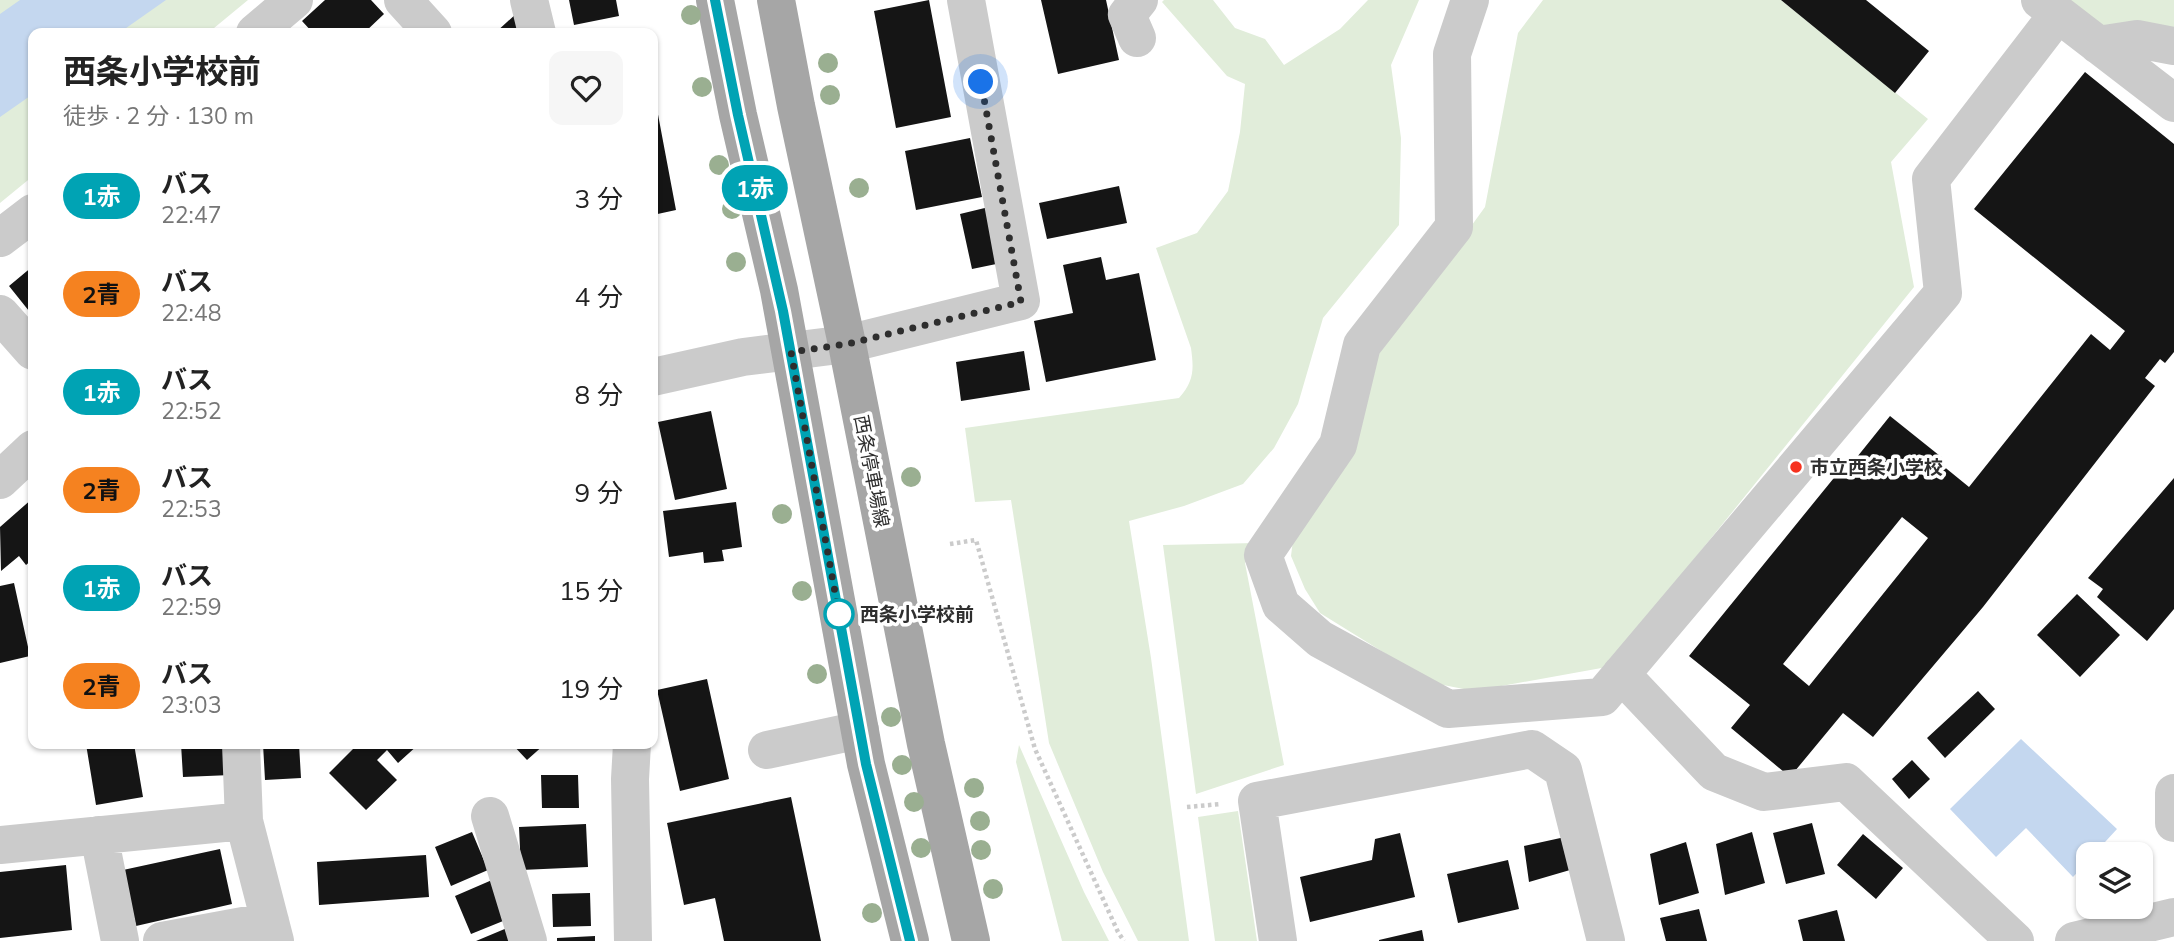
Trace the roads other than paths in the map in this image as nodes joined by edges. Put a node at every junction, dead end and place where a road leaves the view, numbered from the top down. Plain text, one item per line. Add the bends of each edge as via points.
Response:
1 (294, 0) edge
2 (403, 0) edge
3 (529, 0) edge
4 (715, 0) edge
5 (776, 0) edge
6 (966, 0) edge
7 (1139, 0) edge
8 (1470, 0) edge
9 (2049, 7) edge
10 (261, 28) edge
11 (428, 28) edge
12 (536, 28) edge
13 (1137, 38) dead end
14 (2098, 45) junction
15 (2174, 46) edge
16 (2174, 103) edge
17 (28, 217) edge
18 (0, 238) edge
19 (0, 314) edge
20 (847, 344) junction
21 (28, 345) edge
22 (791, 352) junction
23 (658, 376) edge
24 (28, 454) edge
25 (0, 480) edge
26 (1621, 674) junction
27 (860, 730) junction
28 (241, 749) edge
29 (632, 749) edge
30 (767, 750) dead end
31 (2174, 793) edge
32 (490, 816) dead end
33 (244, 821) junction
34 (2174, 823) edge
35 (99, 835) junction
36 (0, 845) edge
37 (2174, 917) edge
38 (272, 931) edge
39 (120, 941) edge
40 (162, 941) edge
41 (528, 941) edge
42 (633, 941) edge
43 (910, 941) edge
44 (971, 941) edge
45 (1278, 941) edge
46 (1606, 941) edge
47 (2015, 941) edge
48 (2074, 941) edge

1 - 10 street
2 - 11 street
3 - 12 street
4 - 22 main road
5 - 20 main road, 西条停車場線
6 - 20 street via 1021,302
7 - 13 street via 1127,15
8 - 26 street via 1452,54 1454,227 1362,345 1338,445 1263,555 1281,604 1320,639 1448,709 1602,697
9 - 14 street
9 - 26 street via 1931,179 1943,293
14 - 15 street via 2137,39
14 - 16 street
17 - 18 street
19 - 21 street
20 - 22 street
20 - 44 main road, 西条停車場線 via 926,744
22 - 23 street via 743,357
22 - 27 main road
24 - 25 street
26 - 47 street via 1714,772 1764,792 1846,782
27 - 30 street
27 - 43 main road
28 - 33 street
29 - 42 street
31 - 34 street
32 - 41 street
33 - 35 street
33 - 38 street
35 - 36 street
35 - 39 street
37 - 48 street
38 - 40 street
45 - 46 street via 1257,801 1532,749 1563,770

